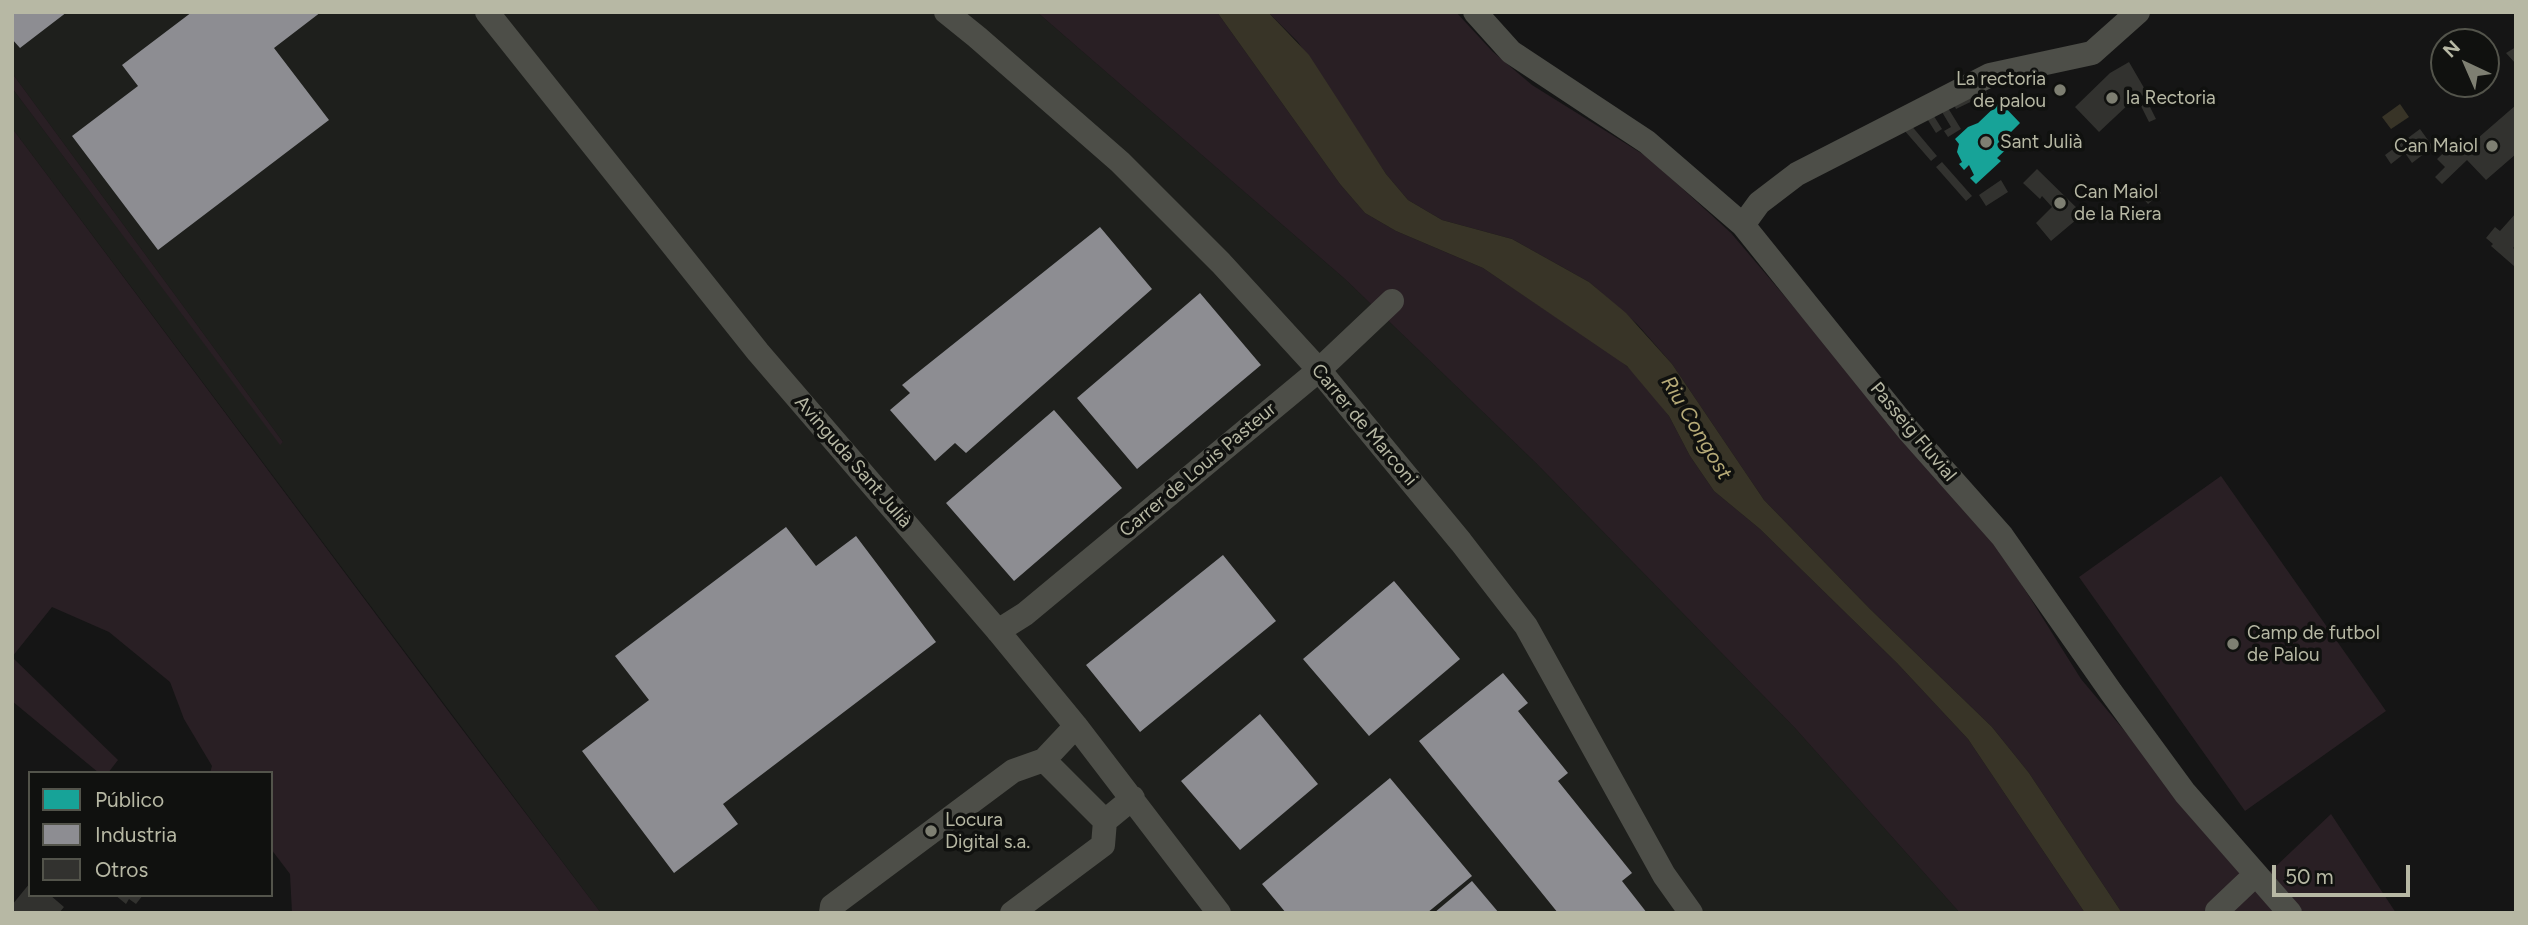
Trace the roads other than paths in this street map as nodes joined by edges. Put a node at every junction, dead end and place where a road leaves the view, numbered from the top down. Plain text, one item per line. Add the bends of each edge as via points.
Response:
1 (487, 12) edge
2 (946, 12) edge
3 (1475, 12) edge
4 (2138, 12) edge
5 (1743, 225) junction
6 (1392, 301) dead end
7 (1319, 370) junction
8 (998, 631) junction
9 (1076, 726) junction
10 (1044, 760) junction
11 (1133, 799) junction
12 (1105, 821) junction
13 (2256, 874) junction
14 (2217, 911) edge
15 (831, 913) edge
16 (1012, 913) edge
17 (1219, 913) edge
18 (1691, 913) edge
19 (2290, 913) edge

1 - 8 street, Avinguda Sant Julià via 758,352
2 - 7 street, Carrer de Marconi via 1120,162
3 - 5 street, Passeig Fluvial via 1511,52 1647,142
4 - 5 street via 2091,53 1990,75 1797,173 1759,203
5 - 13 street, Passeig Fluvial via 1908,430 2002,536 2185,793
6 - 7 street, Carrer de Louis Pasteur
7 - 8 street, Carrer de Louis Pasteur
7 - 18 street, Carrer de Marconi via 1526,626 1664,875
8 - 9 street, Avinguda Sant Julià
9 - 10 street
9 - 11 street, Avinguda Sant Julià
10 - 12 street
10 - 15 street via 1013,771 832,906
11 - 12 street
11 - 17 street, Avinguda Sant Julià
12 - 16 street via 1103,845
13 - 14 street
13 - 19 street, Passeig Fluvial

